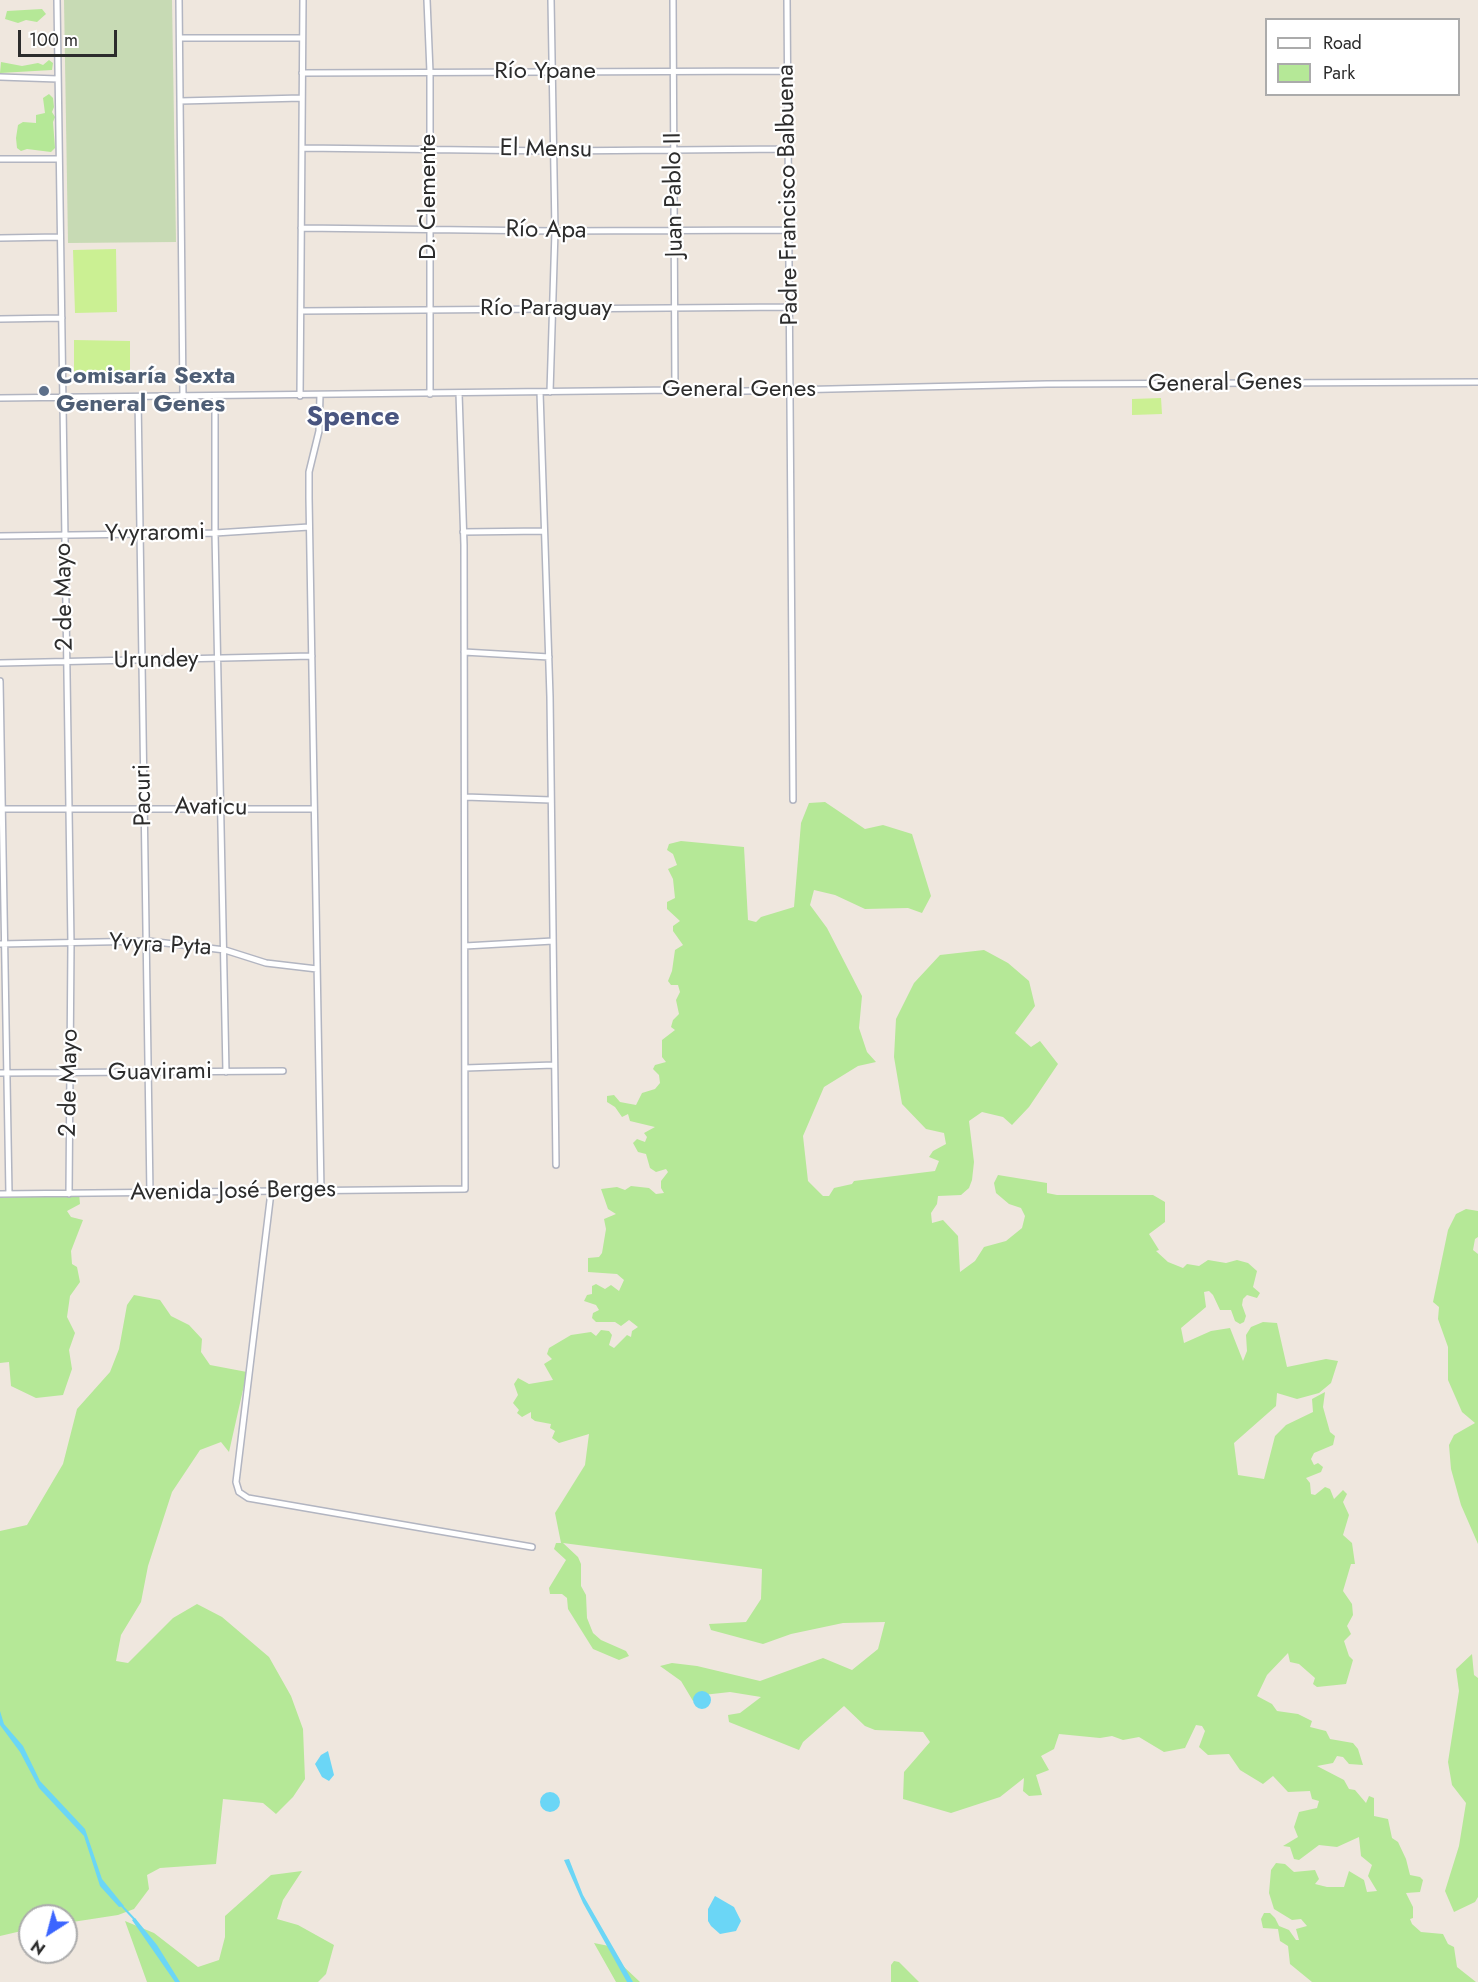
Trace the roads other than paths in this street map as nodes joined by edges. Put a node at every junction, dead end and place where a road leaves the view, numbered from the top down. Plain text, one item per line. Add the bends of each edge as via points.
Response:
1 (57, 0) edge
2 (179, 0) edge
3 (303, 0) edge
4 (427, 0) edge
5 (551, 0) edge
6 (673, 0) edge
7 (786, 0) edge
8 (180, 38) junction
9 (302, 38) junction
10 (788, 71) junction
11 (430, 72) junction
12 (553, 72) junction
13 (674, 72) junction
14 (302, 73) junction
15 (0, 77) edge
16 (58, 79) junction
17 (302, 98) junction
18 (180, 101) junction
19 (302, 148) junction
20 (429, 148) junction
21 (789, 148) junction
22 (674, 150) junction
23 (555, 151) junction
24 (0, 159) edge
25 (59, 159) junction
26 (301, 228) junction
27 (429, 229) junction
28 (790, 230) junction
29 (555, 231) junction
30 (675, 231) junction
31 (60, 237) junction
32 (0, 238) edge
33 (790, 307) junction
34 (676, 308) junction
35 (429, 309) junction
36 (553, 309) junction
37 (301, 311) junction
38 (62, 318) junction
39 (0, 319) edge
40 (1478, 382) edge
41 (675, 390) junction
42 (790, 390) junction
43 (540, 392) junction
44 (550, 392) junction
45 (459, 393) junction
46 (430, 394) junction
47 (320, 395) junction
48 (138, 396) junction
49 (183, 396) junction
50 (215, 396) junction
51 (300, 396) junction
52 (61, 397) junction
53 (0, 398) edge
54 (309, 527) junction
55 (544, 531) junction
56 (463, 532) junction
57 (215, 533) junction
58 (64, 535) junction
59 (140, 535) junction
60 (0, 536) edge
61 (464, 652) junction
62 (312, 656) junction
63 (549, 657) junction
64 (218, 660) junction
65 (141, 661) junction
66 (66, 662) junction
67 (0, 663) edge
68 (0, 681) edge
69 (465, 797) junction
70 (551, 800) junction
71 (793, 800) dead end
72 (144, 807) junction
73 (69, 808) junction
74 (221, 808) junction
75 (1, 809) edge
76 (314, 809) junction
77 (148, 941) junction
78 (553, 941) junction
79 (71, 943) junction
80 (2, 944) edge
81 (465, 946) junction
82 (225, 950) junction
83 (317, 969) junction
84 (554, 1065) junction
85 (465, 1068) junction
86 (283, 1071) dead end
87 (226, 1072) junction
88 (0, 1073) edge
89 (8, 1073) junction
90 (71, 1074) junction
91 (149, 1074) junction
92 (556, 1165) dead end
93 (321, 1191) junction
94 (271, 1192) junction
95 (0, 1194) edge
96 (9, 1194) junction
97 (69, 1194) junction
98 (150, 1194) junction
99 (532, 1547) dead end

1 - 16 street, 2 de Mayo
2 - 8 street
3 - 9 street
4 - 11 street, D. Clemente
5 - 12 street
6 - 13 street, Juan Pablo II
7 - 10 street, Padre Francisco Balbuena
8 - 9 street
8 - 18 street
9 - 14 street
10 - 13 street, Río Ypane
10 - 21 street, Padre Francisco Balbuena
11 - 12 street, Río Ypane
11 - 14 street, Río Ypane
11 - 20 street, D. Clemente
12 - 13 street, Río Ypane
12 - 23 street
13 - 22 street, Juan Pablo II
14 - 17 street
15 - 16 street
16 - 25 street, 2 de Mayo
17 - 18 street
17 - 19 street
18 - 49 street
19 - 20 street, El Mensu
19 - 26 street
20 - 23 street, El Mensu
20 - 27 street, D. Clemente
21 - 22 street, El Mensu
21 - 28 street, Padre Francisco Balbuena
22 - 23 street, El Mensu
22 - 30 street, Juan Pablo II
23 - 29 street
24 - 25 street
25 - 31 street, 2 de Mayo
26 - 27 street, Río Apa
26 - 37 street
27 - 29 street, Río Apa
27 - 35 street, D. Clemente
28 - 30 street, Río Apa
28 - 33 street, Padre Francisco Balbuena
29 - 30 street, Río Apa
29 - 36 street
30 - 34 street, Juan Pablo II
31 - 32 street
31 - 38 street, 2 de Mayo
33 - 34 street, Río Paraguay
33 - 42 street, Padre Francisco Balbuena
34 - 36 street, Río Paraguay
34 - 41 street, Juan Pablo II
35 - 36 street, Río Paraguay
35 - 37 street, Río Paraguay
35 - 46 street, D. Clemente
36 - 44 street
37 - 51 street
38 - 39 street
38 - 52 street, 2 de Mayo
40 - 42 street, General Genes via 1047,384
41 - 42 street, General Genes
41 - 44 street, General Genes
42 - 71 street, Padre Francisco Balbuena
43 - 44 street, General Genes
43 - 45 street, General Genes
43 - 55 street
45 - 46 street, General Genes
45 - 56 street
46 - 47 street, General Genes
47 - 51 street, General Genes
47 - 54 street via 319,431 309,472
48 - 49 street, General Genes
48 - 52 street, General Genes
48 - 59 street, Pacuri
49 - 50 street, General Genes
50 - 51 street, General Genes
50 - 57 street
52 - 53 street, General Genes
52 - 58 street, 2 de Mayo
54 - 57 street, Yvyraromi
54 - 62 street
55 - 56 street
55 - 63 street
56 - 61 street
57 - 59 street, Yvyraromi
57 - 64 street
58 - 59 street, Yvyraromi
58 - 60 street, Yvyraromi
58 - 66 street, 2 de Mayo
59 - 65 street, Pacuri
61 - 63 street
61 - 69 street
62 - 64 street, Urundey
62 - 76 street
63 - 70 street
64 - 65 street, Urundey
64 - 74 street
65 - 66 street, Urundey
65 - 72 street, Pacuri
66 - 67 street, Urundey
66 - 73 street, 2 de Mayo
68 - 75 street
69 - 70 street
69 - 81 street
70 - 78 street
72 - 73 street, Avaticu
72 - 74 street, Avaticu
72 - 77 street, Pacuri
73 - 75 street, Avaticu
73 - 79 street, 2 de Mayo
74 - 76 street, Avaticu
74 - 82 street
75 - 80 street
76 - 83 street
77 - 79 street, Yvyra Pyta
77 - 82 street, Yvyra Pyta
77 - 91 street, Pacuri
78 - 81 street
78 - 84 street
79 - 80 street, Yvyra Pyta
79 - 90 street, 2 de Mayo
80 - 89 street
81 - 85 street
82 - 83 street, Yvyra Pyta via 266,963
82 - 87 street
83 - 93 street
84 - 85 street
84 - 92 street
85 - 93 street, Avenida José Berges via 465,1188
86 - 87 street, Guavirami
87 - 91 street, Guavirami
88 - 89 street, Guavirami
89 - 90 street, Guavirami
89 - 96 street
90 - 91 street, Guavirami
90 - 97 street, 2 de Mayo
91 - 98 street, Pacuri
93 - 94 street, Avenida José Berges
94 - 98 street, Avenida José Berges
94 - 99 street via 236,1482 239,1492 248,1498
95 - 96 street, Avenida José Berges
96 - 97 street, Avenida José Berges
97 - 98 street, Avenida José Berges

